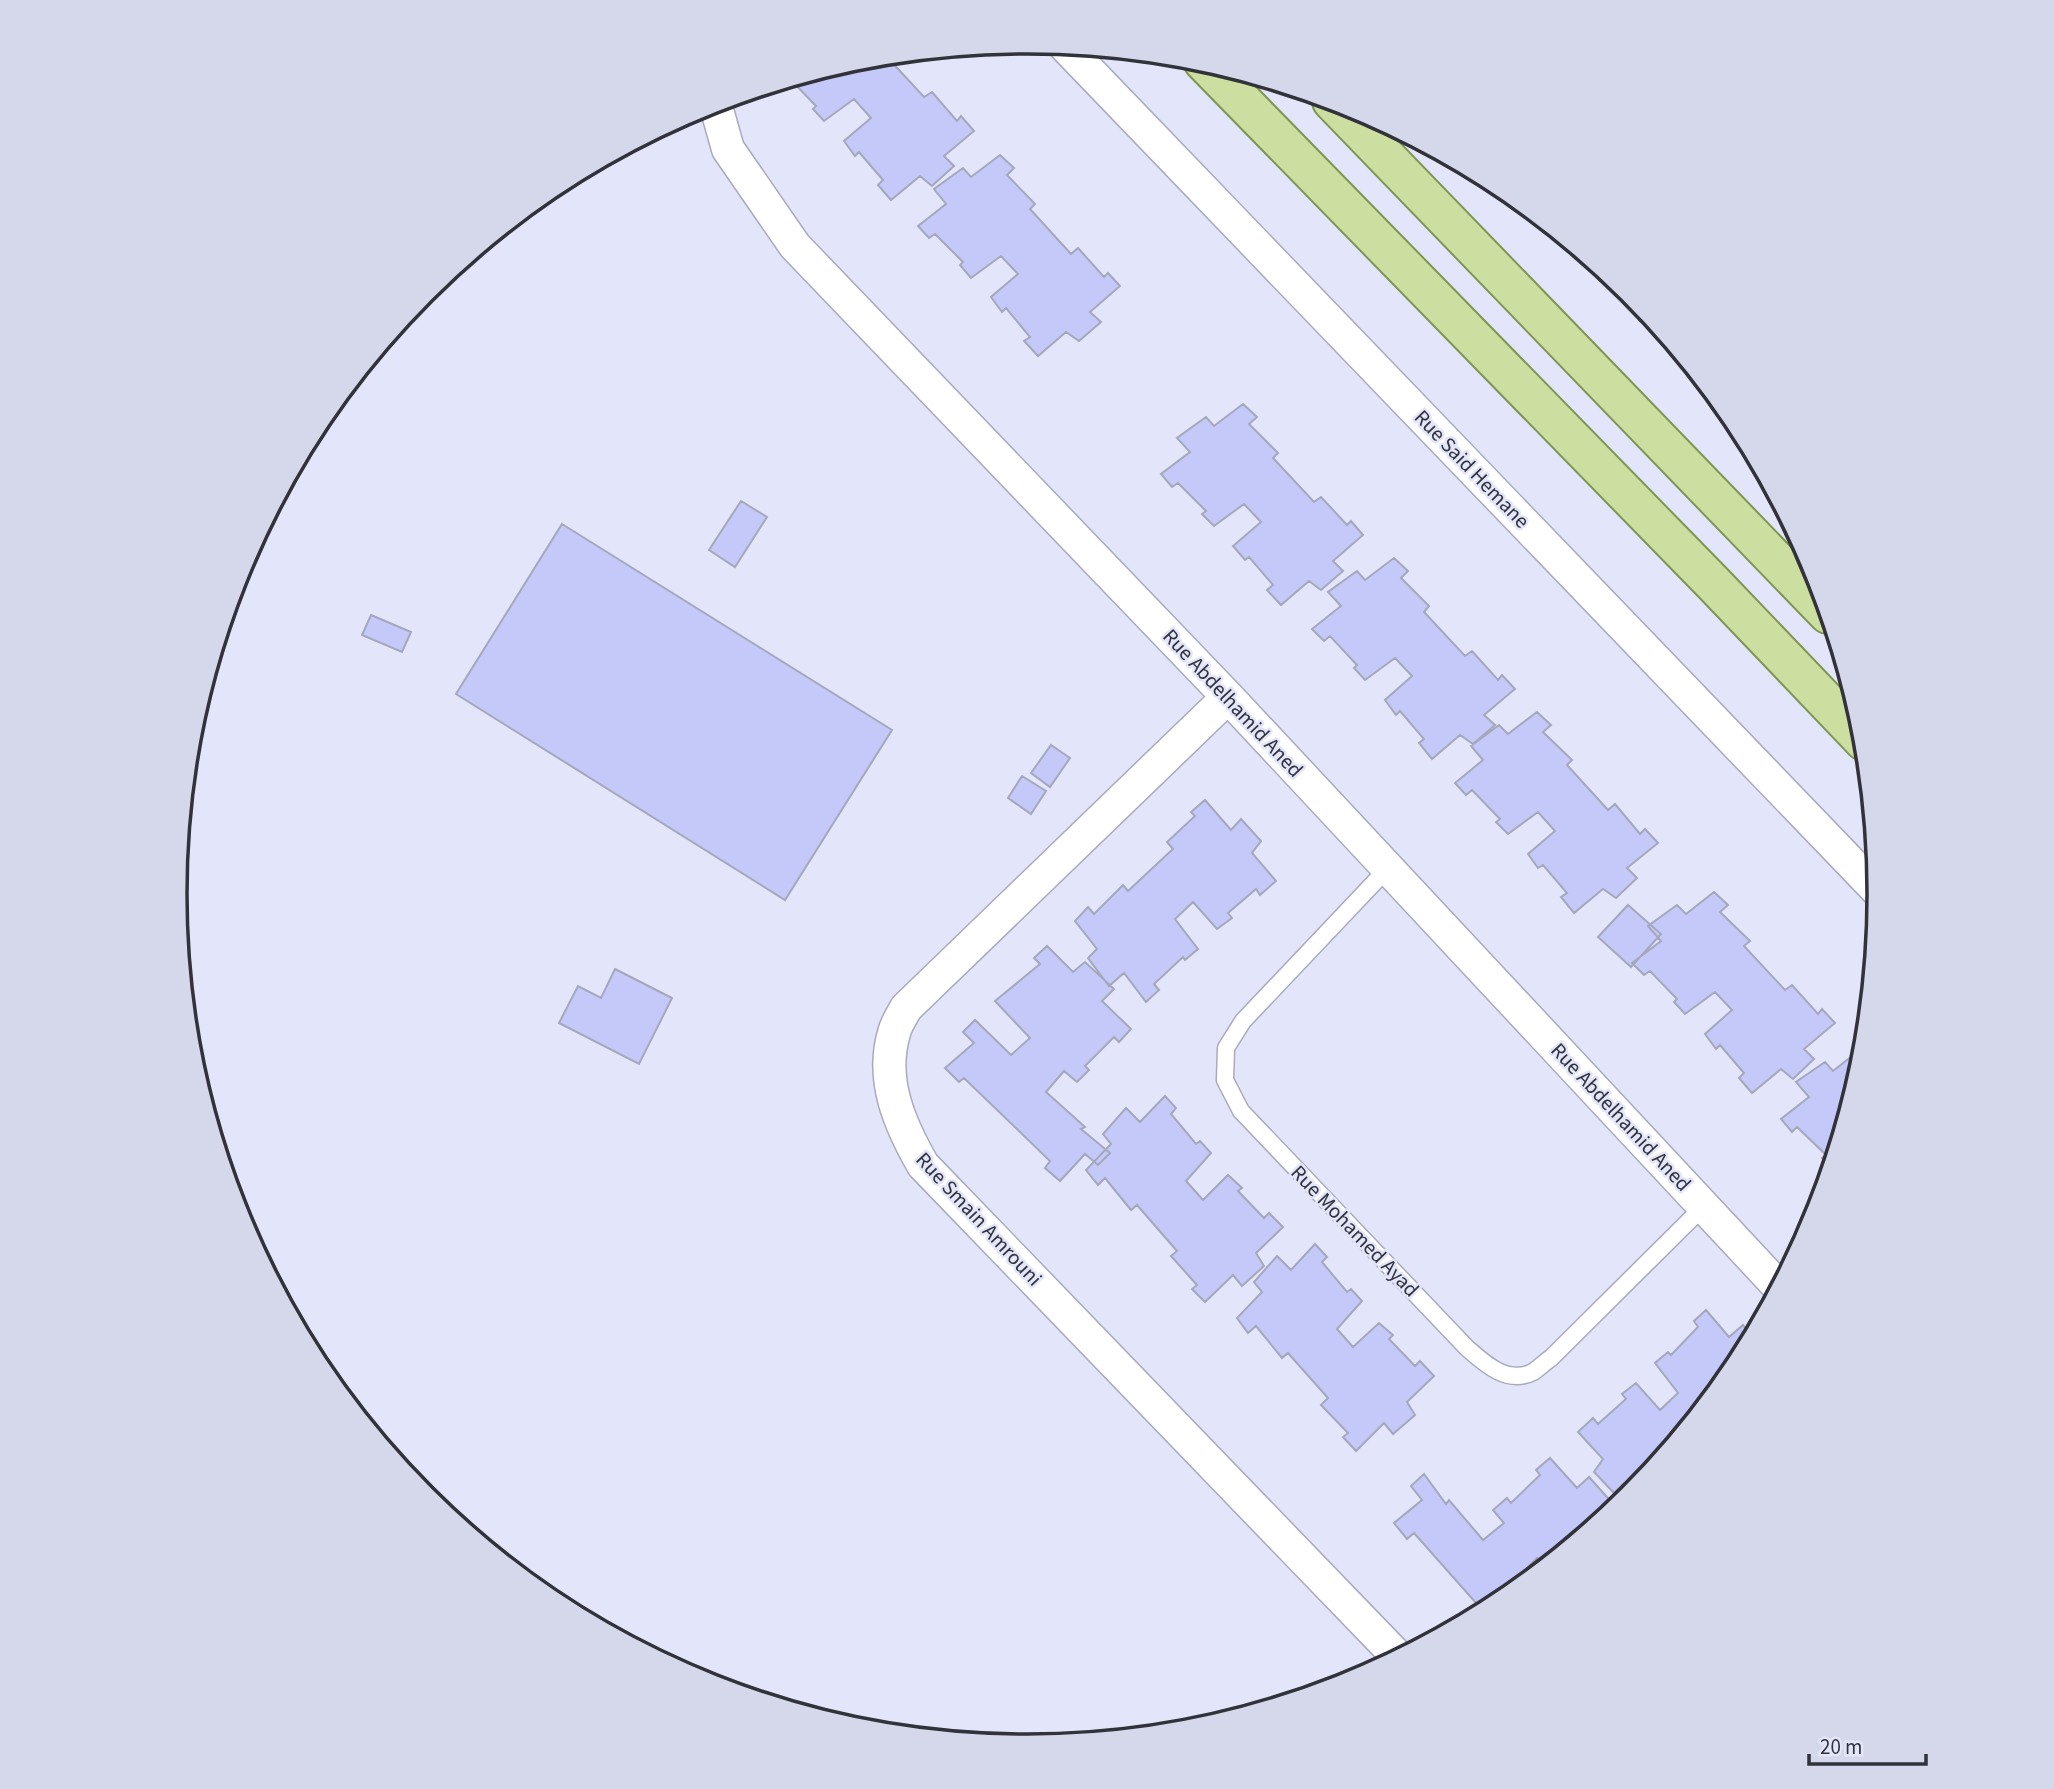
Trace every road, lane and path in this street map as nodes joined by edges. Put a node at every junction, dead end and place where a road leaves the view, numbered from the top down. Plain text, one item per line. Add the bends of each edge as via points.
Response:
1 (1074, 56) edge
2 (1218, 77) edge
3 (718, 113) edge
4 (1348, 118) edge
5 (1813, 598) edge
6 (1228, 697) junction
7 (1850, 726) edge
8 (1388, 868) junction
9 (1866, 878) edge
10 (1704, 1206) junction
11 (1773, 1281) edge
12 (1392, 1651) edge

1 - 9 street, Rue Said Hemane
2 - 7 main road
3 - 6 street, Rue Abdelhamid Aned via 728,149 795,246
4 - 5 main road
6 - 8 street, Rue Abdelhamid Aned
6 - 12 street, Rue Smain Amrouni via 906,1008 894,1032 890,1084 905,1134 923,1165
8 - 10 street, Rue Abdelhamid Aned
8 - 10 lane, Rue Mohamed Ayad via 1243,1021 1226,1048 1225,1080 1241,1111 1467,1348 1489,1368 1513,1376 1531,1373 1551,1358
10 - 11 street, Rue Abdelhamid Aned

